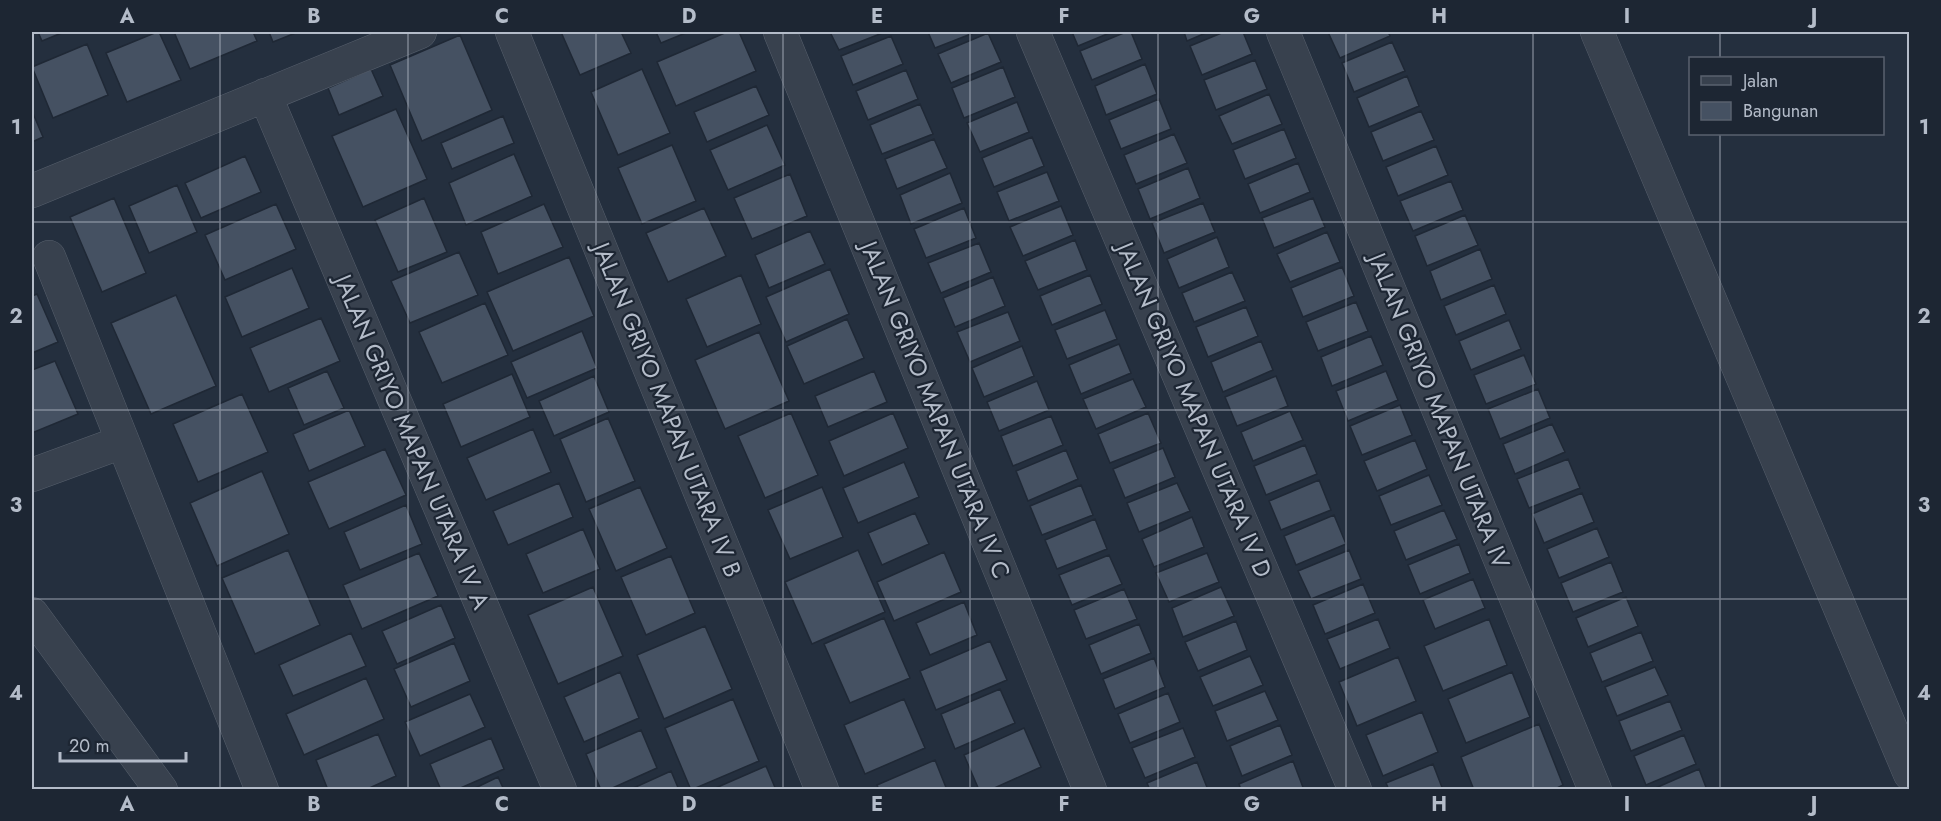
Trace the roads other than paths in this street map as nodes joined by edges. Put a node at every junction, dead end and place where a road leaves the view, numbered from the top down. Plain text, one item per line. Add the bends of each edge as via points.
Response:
1 (420, 32) edge
2 (512, 32) edge
3 (780, 32) edge
4 (1033, 32) edge
5 (1283, 32) edge
6 (1597, 32) edge
7 (265, 95) junction
8 (32, 191) edge
9 (49, 257) dead end
10 (122, 442) junction
11 (32, 475) edge
12 (32, 614) edge
13 (1910, 774) edge
14 (160, 789) edge
15 (262, 789) edge
16 (560, 789) edge
17 (822, 789) edge
18 (1090, 789) edge
19 (1355, 789) edge
20 (1595, 789) edge

1 - 7 street
2 - 17 street, JALAN GRIYO MAPAN UTARA IV B
3 - 18 street, JALAN GRIYO MAPAN UTARA IV C
4 - 19 street, JALAN GRIYO MAPAN UTARA IV D
5 - 20 street, JALAN GRIYO MAPAN UTARA IV
6 - 13 street
7 - 8 street
7 - 16 street, JALAN GRIYO MAPAN UTARA IV A
9 - 10 street
10 - 11 street
10 - 15 street
12 - 14 street

